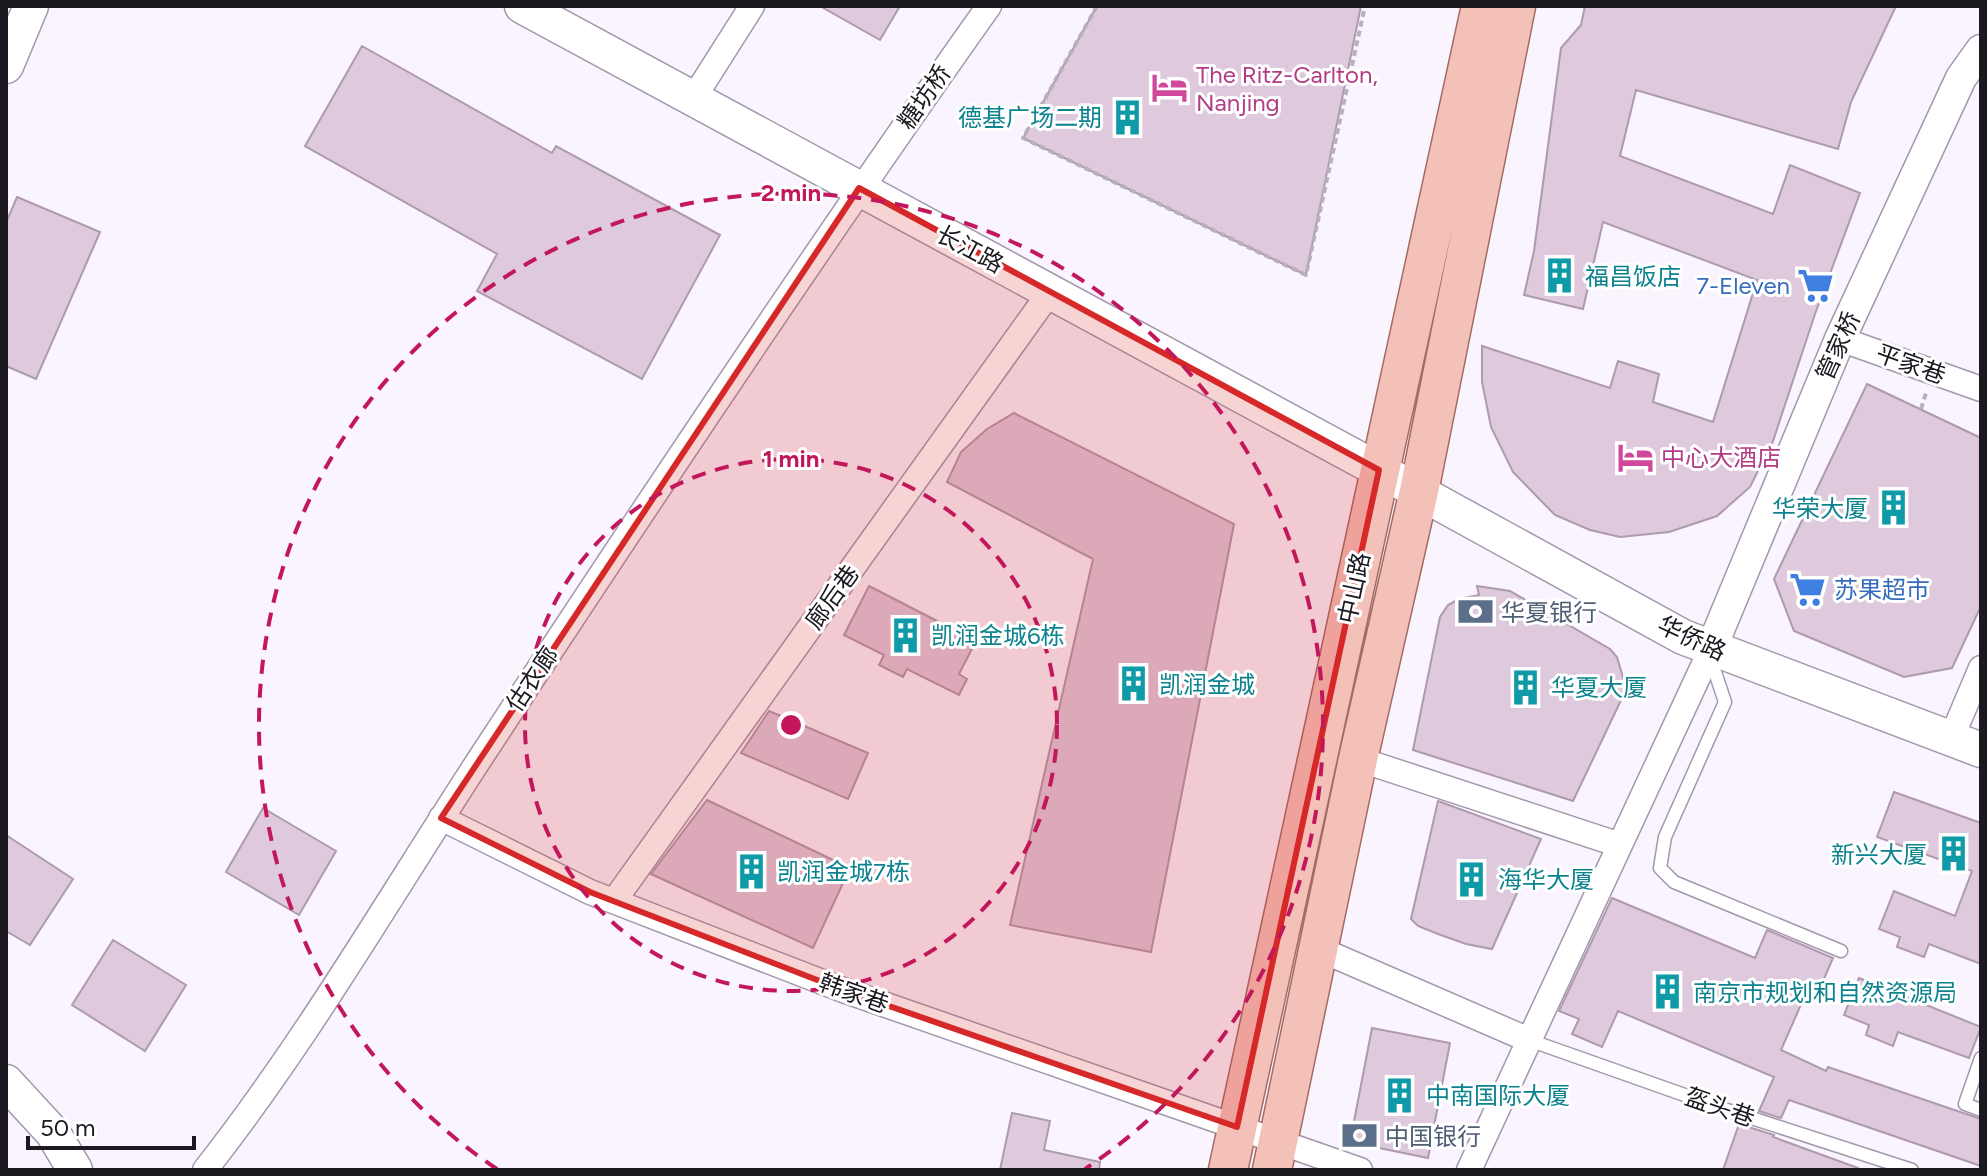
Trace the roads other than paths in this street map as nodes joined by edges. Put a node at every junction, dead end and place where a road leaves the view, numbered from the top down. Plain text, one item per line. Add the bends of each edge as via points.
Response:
1 (31, 6) edge
2 (522, 6) edge
3 (752, 6) edge
4 (989, 6) edge
5 (1481, 6) edge
6 (1516, 6) edge
7 (1981, 50) edge
8 (6, 66) edge
9 (693, 99) junction
10 (859, 188) junction
11 (1050, 292) junction
12 (1840, 339) junction
13 (1981, 389) edge
14 (1379, 470) junction
15 (1419, 491) junction
16 (1710, 652) junction
17 (1981, 668) edge
18 (1966, 744) edge
19 (1358, 759) junction
20 (441, 818) junction
21 (1620, 845) junction
22 (614, 901) junction
23 (1319, 949) junction
24 (1841, 951) dead end
25 (1529, 1040) junction
26 (1981, 1058) edge
27 (6, 1082) edge
28 (1981, 1110) edge
29 (1237, 1127) junction
30 (1275, 1155) edge
31 (75, 1170) edge
32 (205, 1170) edge
33 (1228, 1170) edge
34 (1360, 1170) edge
35 (1469, 1170) edge
36 (1912, 1170) edge

1 - 8 main road
2 - 9 main road, 长江路
3 - 9 street
4 - 10 street, 糖坊桥
5 - 14 main road, 中山路
5 - 29 lane
6 - 15 main road, 中山路
7 - 12 street, 管家桥 via 1961,78
9 - 10 main road, 长江路
10 - 11 main road, 长江路
10 - 20 street, 估衣廊
11 - 14 main road, 长江路
11 - 22 street, 廊后巷
12 - 13 street, 平家巷
12 - 16 street, 管家桥
14 - 15 main road, 长江路
14 - 29 main road, 中山路
15 - 16 main road, 华侨路
15 - 19 main road, 中山路
16 - 18 main road, 华侨路
16 - 21 street
16 - 24 lane via 1725,702 1665,837 1660,868 1674,882
17 - 18 street
19 - 21 street
19 - 23 main road, 中山路
20 - 22 street, 韩家巷
20 - 32 street, 估衣廊 via 253,1110
21 - 25 street
22 - 29 street, 韩家巷 via 843,990
23 - 25 street
23 - 30 main road, 中山路
25 - 35 street
25 - 36 lane, 盔头巷
26 - 28 lane via 1965,1104
27 - 31 main road via 53,1133
29 - 30 street, 韩家巷
29 - 33 lane
30 - 34 street, 韩家巷

